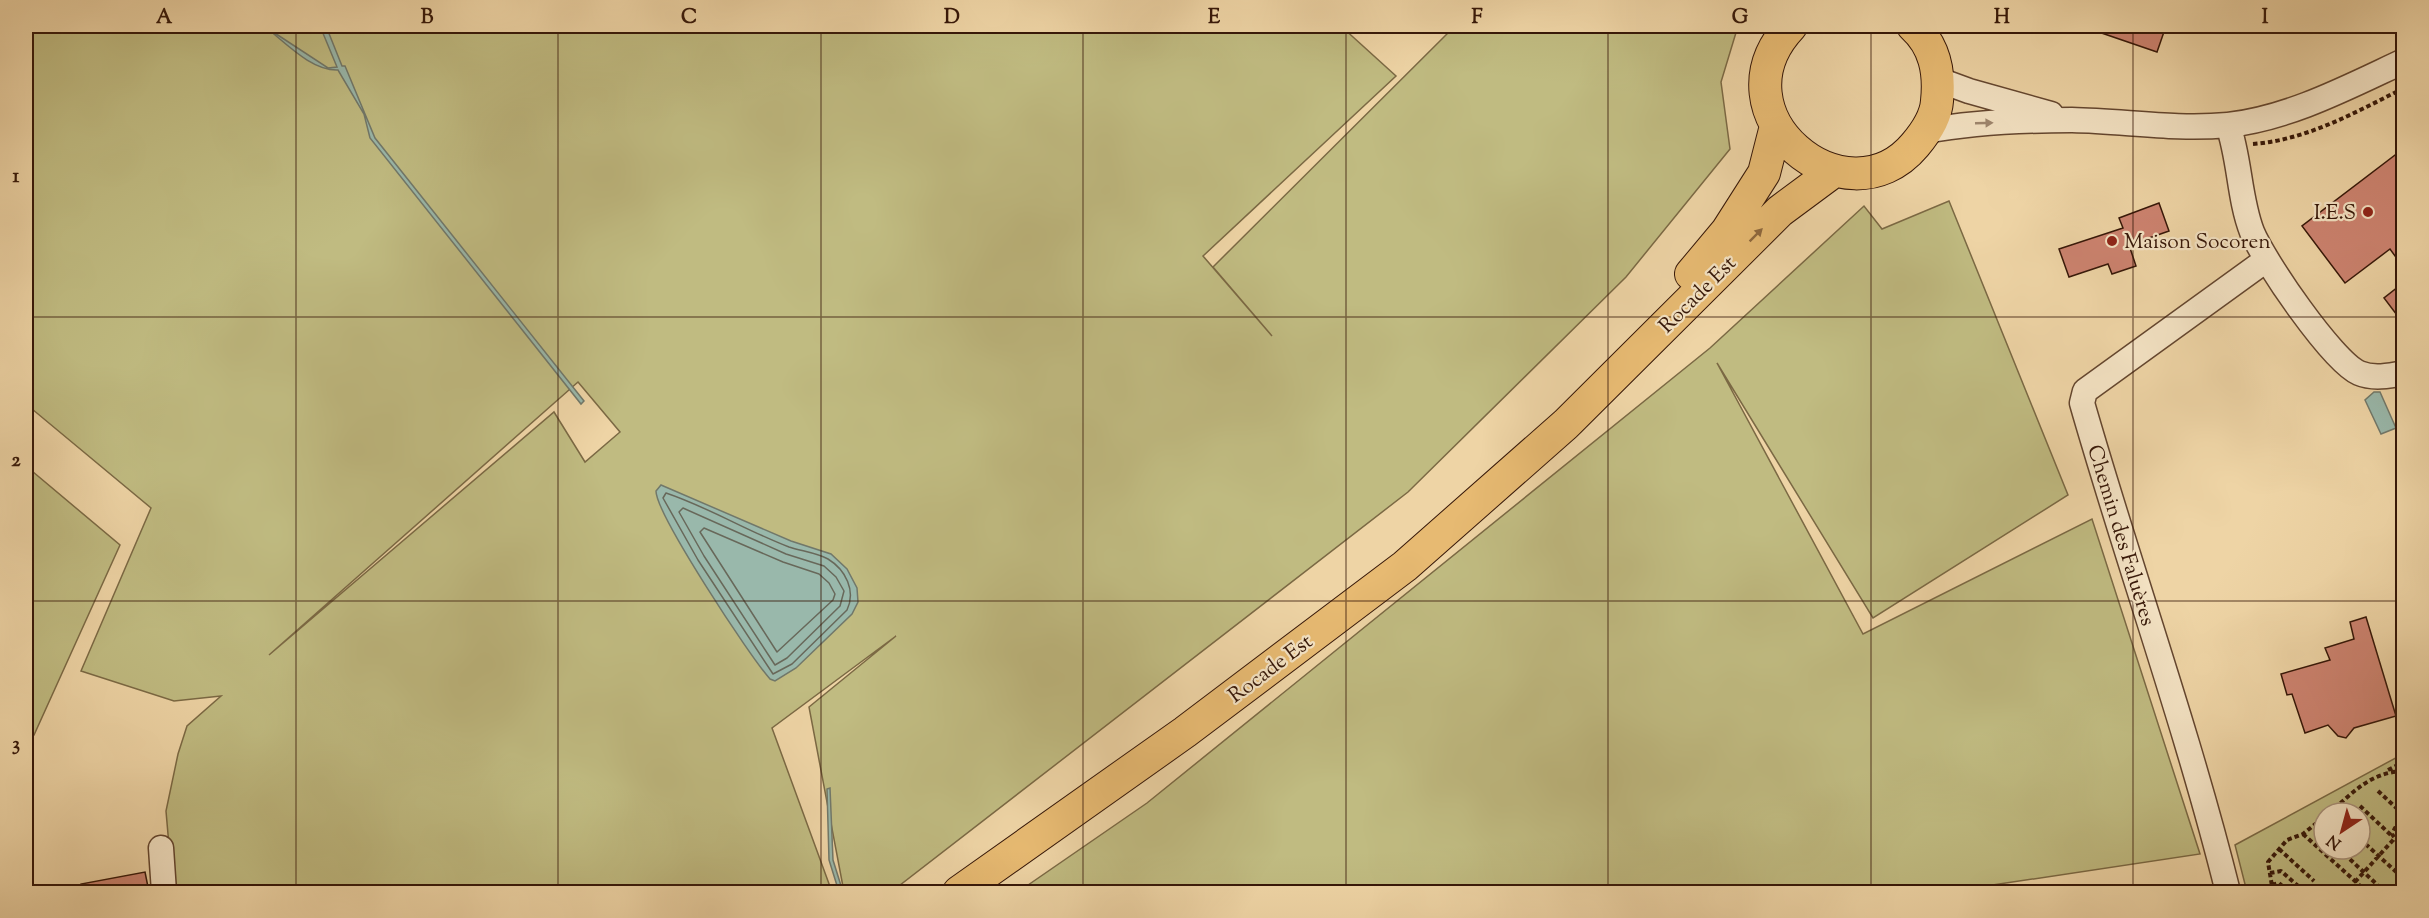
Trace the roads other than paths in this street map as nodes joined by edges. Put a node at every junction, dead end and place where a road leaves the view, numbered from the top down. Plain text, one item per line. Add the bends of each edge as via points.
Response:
1 (1913, 26) edge
2 (1784, 29) edge
3 (1935, 52) edge
4 (2403, 61) edge
5 (2073, 120) junction
6 (2228, 125) junction
7 (1776, 126) junction
8 (1926, 131) junction
9 (1834, 171) junction
10 (2266, 260) junction
11 (2403, 373) edge
12 (1566, 424) junction
13 (160, 848) dead end
14 (164, 892) edge
15 (959, 892) edge
16 (2228, 892) edge

1 - 3 main road
2 - 7 main road via 1770,57 1766,80 1767,104
3 - 5 street via 1969,91
3 - 8 main road via 1937,106
4 - 6 street via 2321,100
5 - 6 street via 2161,127
8 -> 5 street via 1964,124
6 - 10 street via 2251,230
7 - 9 main road via 1790,147 1811,162
7 - 12 main road, Rocade Est via 1764,173 1727,231
8 - 9 main road via 1909,152 1887,166 1861,172
12 -> 9 main road, Rocade Est via 1780,211
10 - 11 street via 2341,362 2360,373 2383,377
10 - 16 street, Chemin des Faluères via 2085,391 2082,403 2177,708
12 - 15 main road, Rocade Est via 1406,566 1185,732
13 - 14 street

